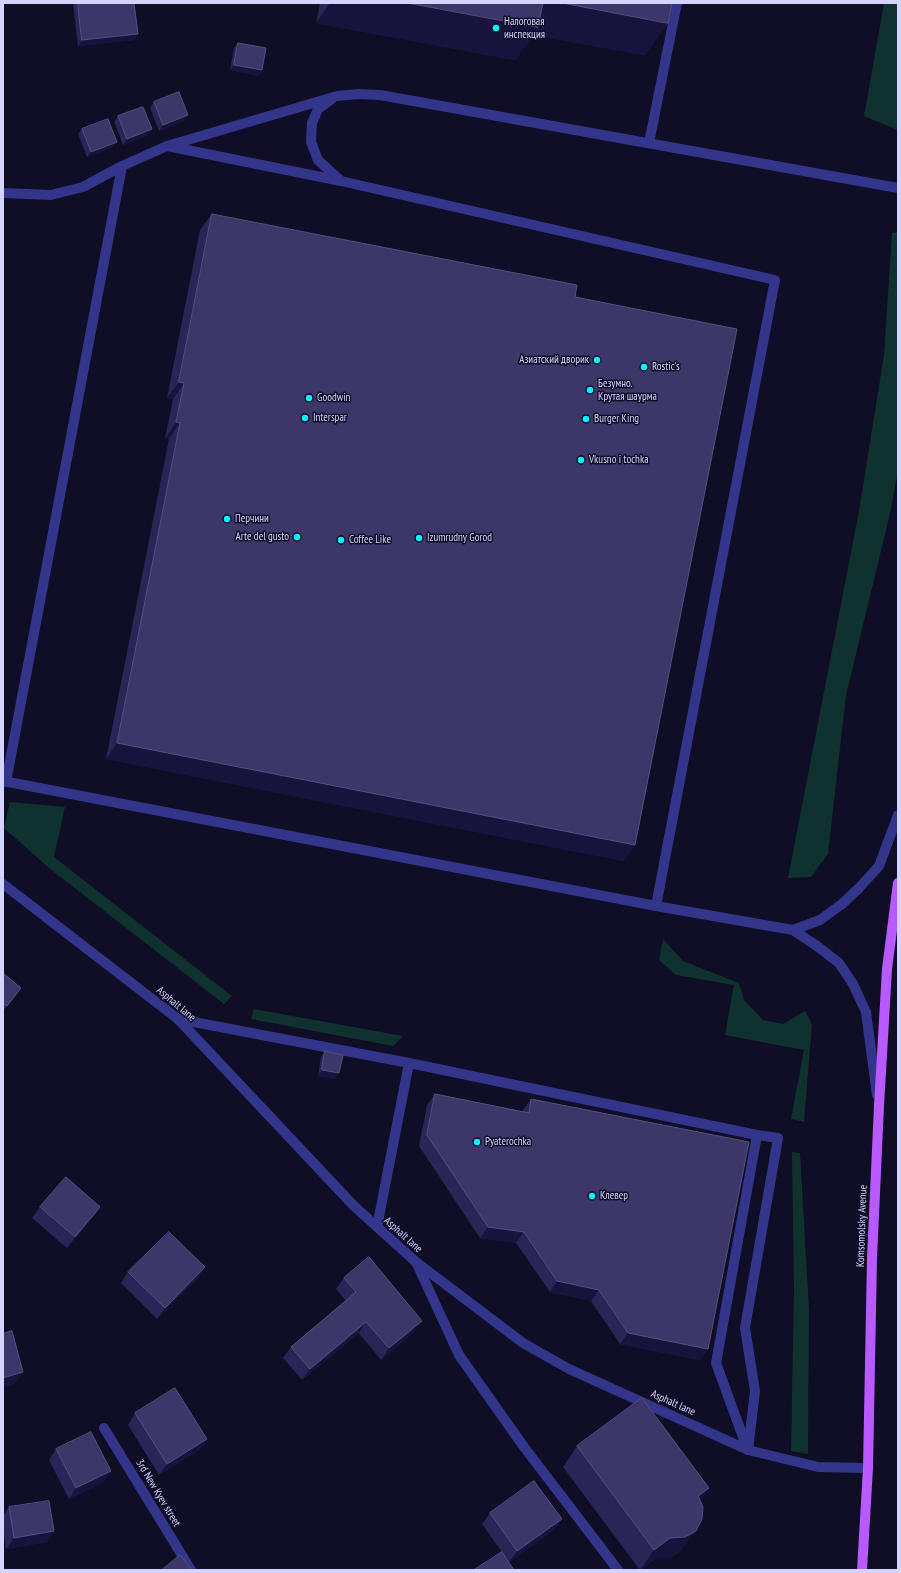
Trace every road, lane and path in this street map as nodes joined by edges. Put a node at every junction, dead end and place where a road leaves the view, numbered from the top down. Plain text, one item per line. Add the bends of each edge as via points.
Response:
1 (677, 3) edge
2 (337, 96) junction
3 (649, 143) junction
4 (167, 146) junction
5 (122, 166) junction
6 (341, 182) junction
7 (898, 188) edge
8 (3, 193) edge
9 (4, 782) edge
10 (898, 815) edge
11 (3, 884) edge
12 (898, 884) edge
13 (656, 906) junction
14 (794, 930) junction
15 (178, 1019) junction
16 (409, 1063) junction
17 (879, 1106) junction
18 (757, 1135) junction
19 (377, 1227) junction
20 (416, 1262) junction
21 (104, 1428) dead end
22 (748, 1450) junction
23 (868, 1468) junction
24 (191, 1570) edge
25 (618, 1570) edge
26 (862, 1570) edge

1 - 3 street
2 - 3 street via 380,95
2 - 4 street
2 - 6 street via 318,109 312,123 311,142 318,160
3 - 7 street
4 - 5 street
4 - 6 street
5 - 8 street via 83,187 51,195
5 - 9 street
6 - 13 street via 775,280
9 - 13 street
10 - 14 street via 879,866 874,872 842,904 820,920
11 - 15 street, Asphalt lane
12 - 17 main road, Komsomolsky Avenue via 887,969
13 - 14 street
14 - 17 street via 838,963 853,984 866,1012
15 - 16 street
15 - 19 street, Asphalt lane via 354,1206
16 - 18 street
16 - 19 street
17 - 23 main road, Komsomolsky Avenue via 872,1258
18 - 22 street via 716,1363
18 - 22 street via 778,1138 745,1328 755,1391
19 - 20 street, Asphalt lane
20 - 22 street, Asphalt lane via 523,1343 569,1369
20 - 25 street via 459,1355 524,1447
21 - 24 street, 3rd New Kyev street
22 - 23 street, Asphalt lane via 818,1467
23 - 26 main road, Komsomolsky Avenue

